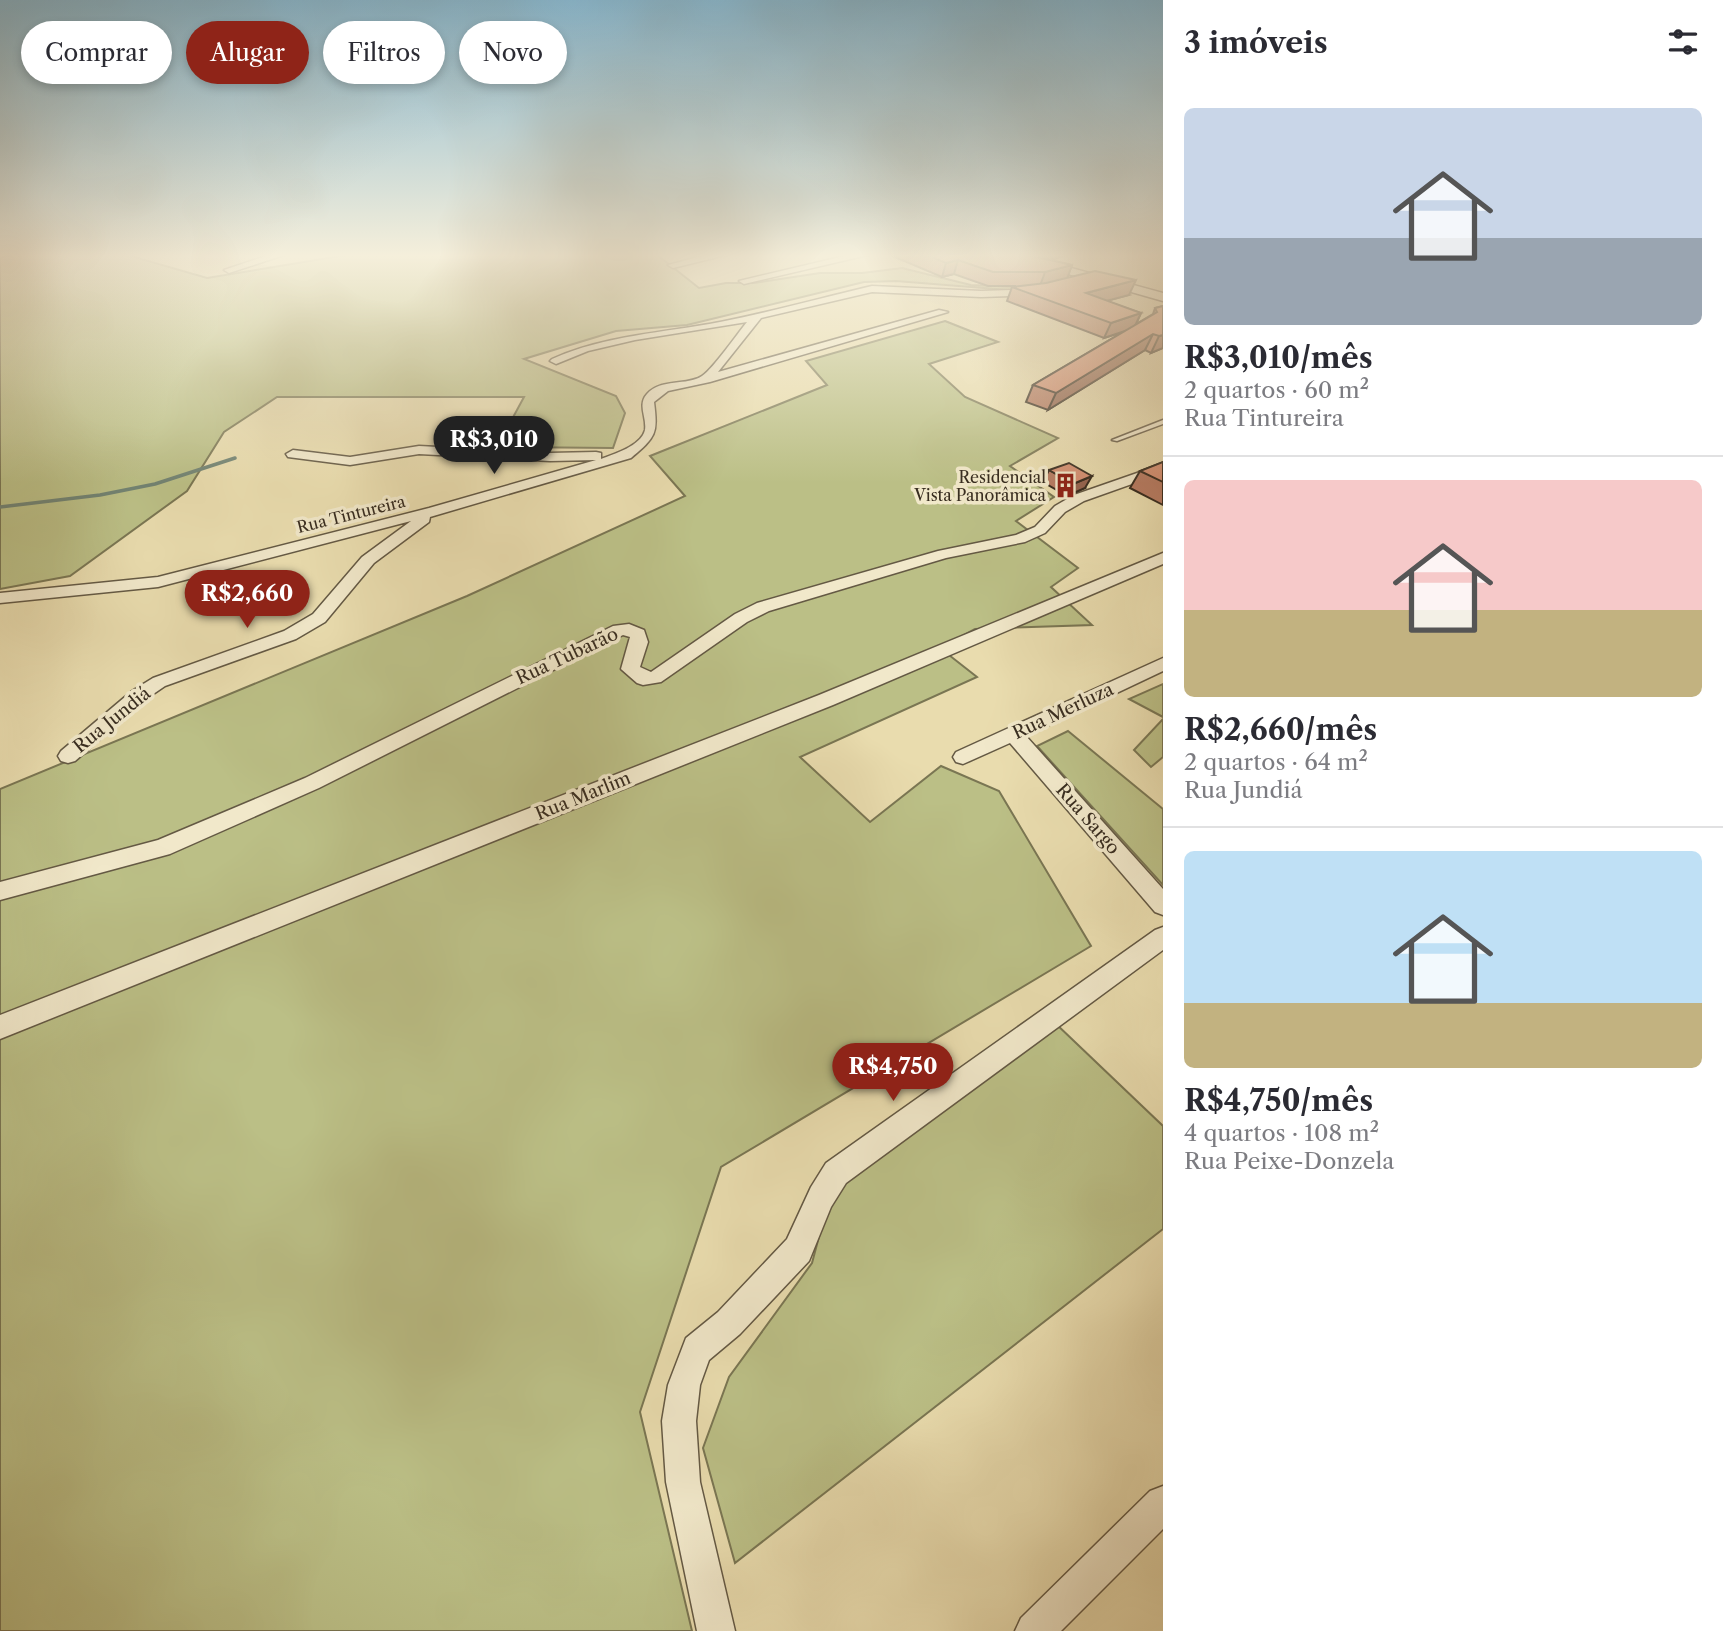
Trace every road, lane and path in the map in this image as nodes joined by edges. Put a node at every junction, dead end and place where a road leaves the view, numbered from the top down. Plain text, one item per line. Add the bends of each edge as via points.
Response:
1 (683, 330) edge
2 (746, 330) edge
3 (879, 330) edge
4 (556, 361) dead end
5 (706, 379) junction
6 (1163, 422) edge
7 (1115, 440) dead end
8 (293, 454) dead end
9 (626, 455) junction
10 (1163, 468) edge
11 (434, 511) junction
12 (1163, 558) edge
13 (0, 598) edge
14 (1163, 664) edge
15 (1013, 734) junction
16 (68, 756) dead end
17 (963, 757) dead end
18 (0, 891) edge
19 (1163, 905) edge
20 (1163, 937) edge
21 (0, 1027) edge
22 (1163, 1504) edge
23 (716, 1631) edge
24 (1034, 1631) edge

1 - 4 street via 584,349
2 - 5 street
3 - 5 street, Rua Tintureira
5 - 9 street, Rua Tintureira via 652,395 648,402 651,430
6 - 7 lane
8 - 9 street via 350,461 419,450 550,457
9 - 11 street, Rua Tintureira
10 - 18 street, Rua Tubarão via 1079,498 1020,540 943,554 764,607 655,678 643,678 630,669 638,634 619,629 324,777 162,848
11 - 13 street, Rua Tintureira via 158,582
11 - 16 street, Rua Jundiá via 368,560 319,618 290,635 159,682
12 - 21 street, Rua Marlim via 813,705
14 - 15 street, Rua Merluza
15 - 17 street, Rua Merluza
15 - 19 street, Rua Sargo
20 - 23 street via 836,1173 798,1250 729,1324 697,1349 678,1421 683,1482
22 - 24 street

